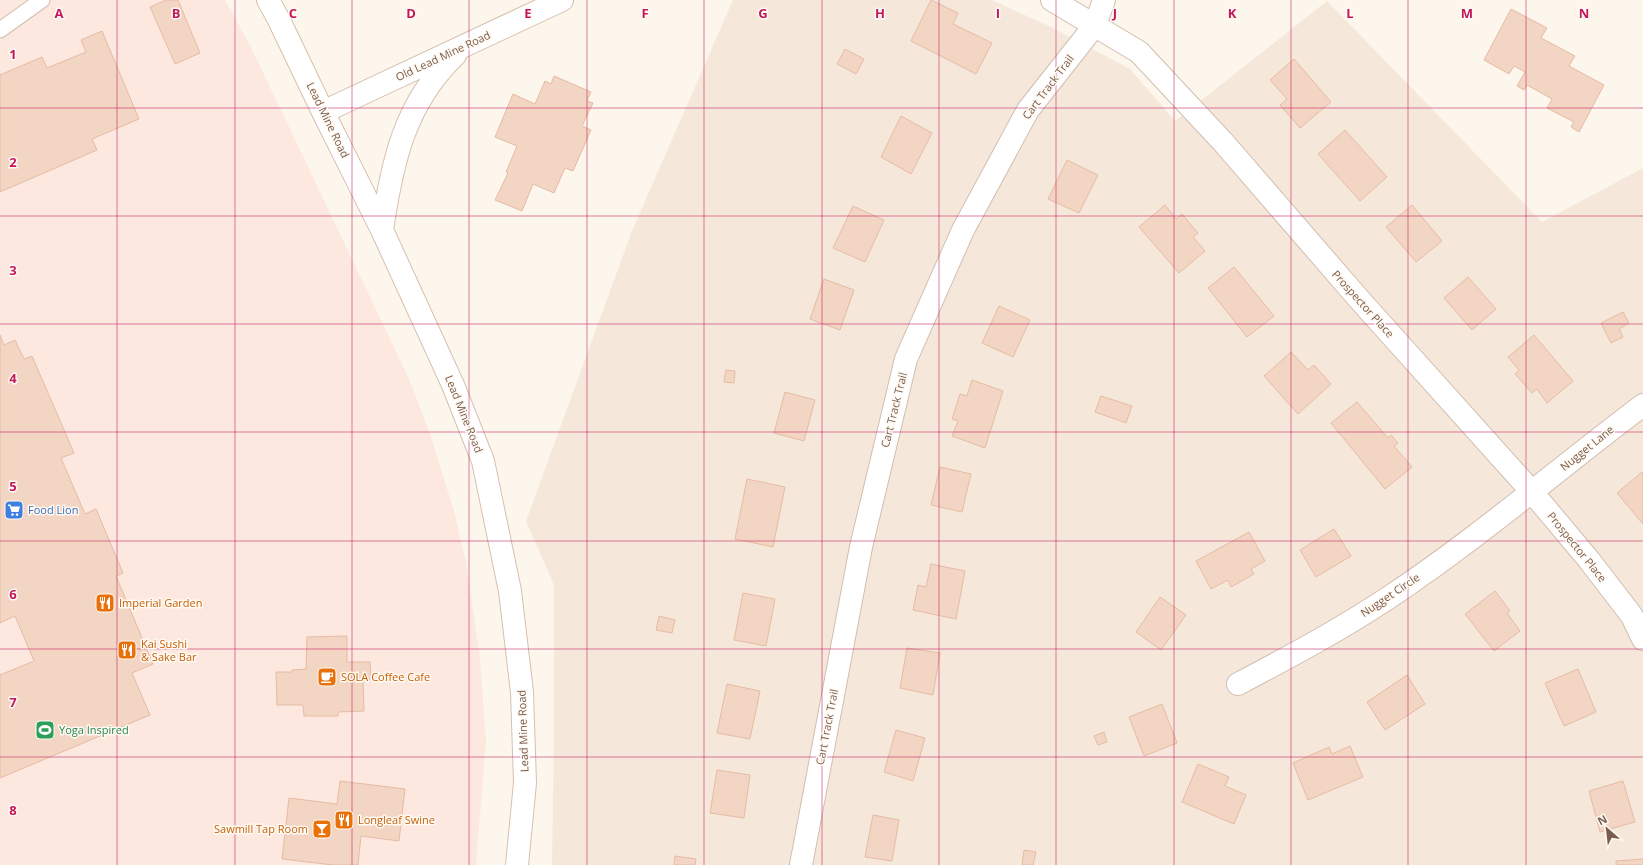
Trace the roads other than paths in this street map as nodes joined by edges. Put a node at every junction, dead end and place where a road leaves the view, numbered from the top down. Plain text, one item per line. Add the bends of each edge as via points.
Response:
1 (42, 0) edge
2 (268, 0) edge
3 (562, 0) edge
4 (1052, 0) edge
5 (1104, 0) edge
6 (1095, 25) junction
7 (0, 30) edge
8 (463, 47) junction
9 (323, 112) junction
10 (382, 230) junction
11 (1643, 404) edge
12 (1532, 492) junction
13 (1643, 639) edge
14 (1238, 684) dead end
15 (517, 865) edge
16 (801, 865) edge

1 - 7 lane
2 - 9 street, Lead Mine Road
3 - 8 street, Old Lead Mine Road
4 - 6 street, Prospector Place
5 - 6 street, Cart Track Trail
6 - 12 street, Prospector Place via 1139,52 1223,142 1358,298
6 - 16 street, Cart Track Trail via 1028,110 963,230 906,359 861,547
8 - 9 street, Old Lead Mine Road
8 - 10 street via 429,83 410,119 397,152
9 - 10 street, Lead Mine Road
10 - 15 street, Lead Mine Road via 453,385 483,461 510,591 522,692 525,783
11 - 12 street, Nugget Lane
12 - 13 street, Prospector Place via 1632,616
12 - 14 street, Nugget Circle via 1388,598 1310,646

